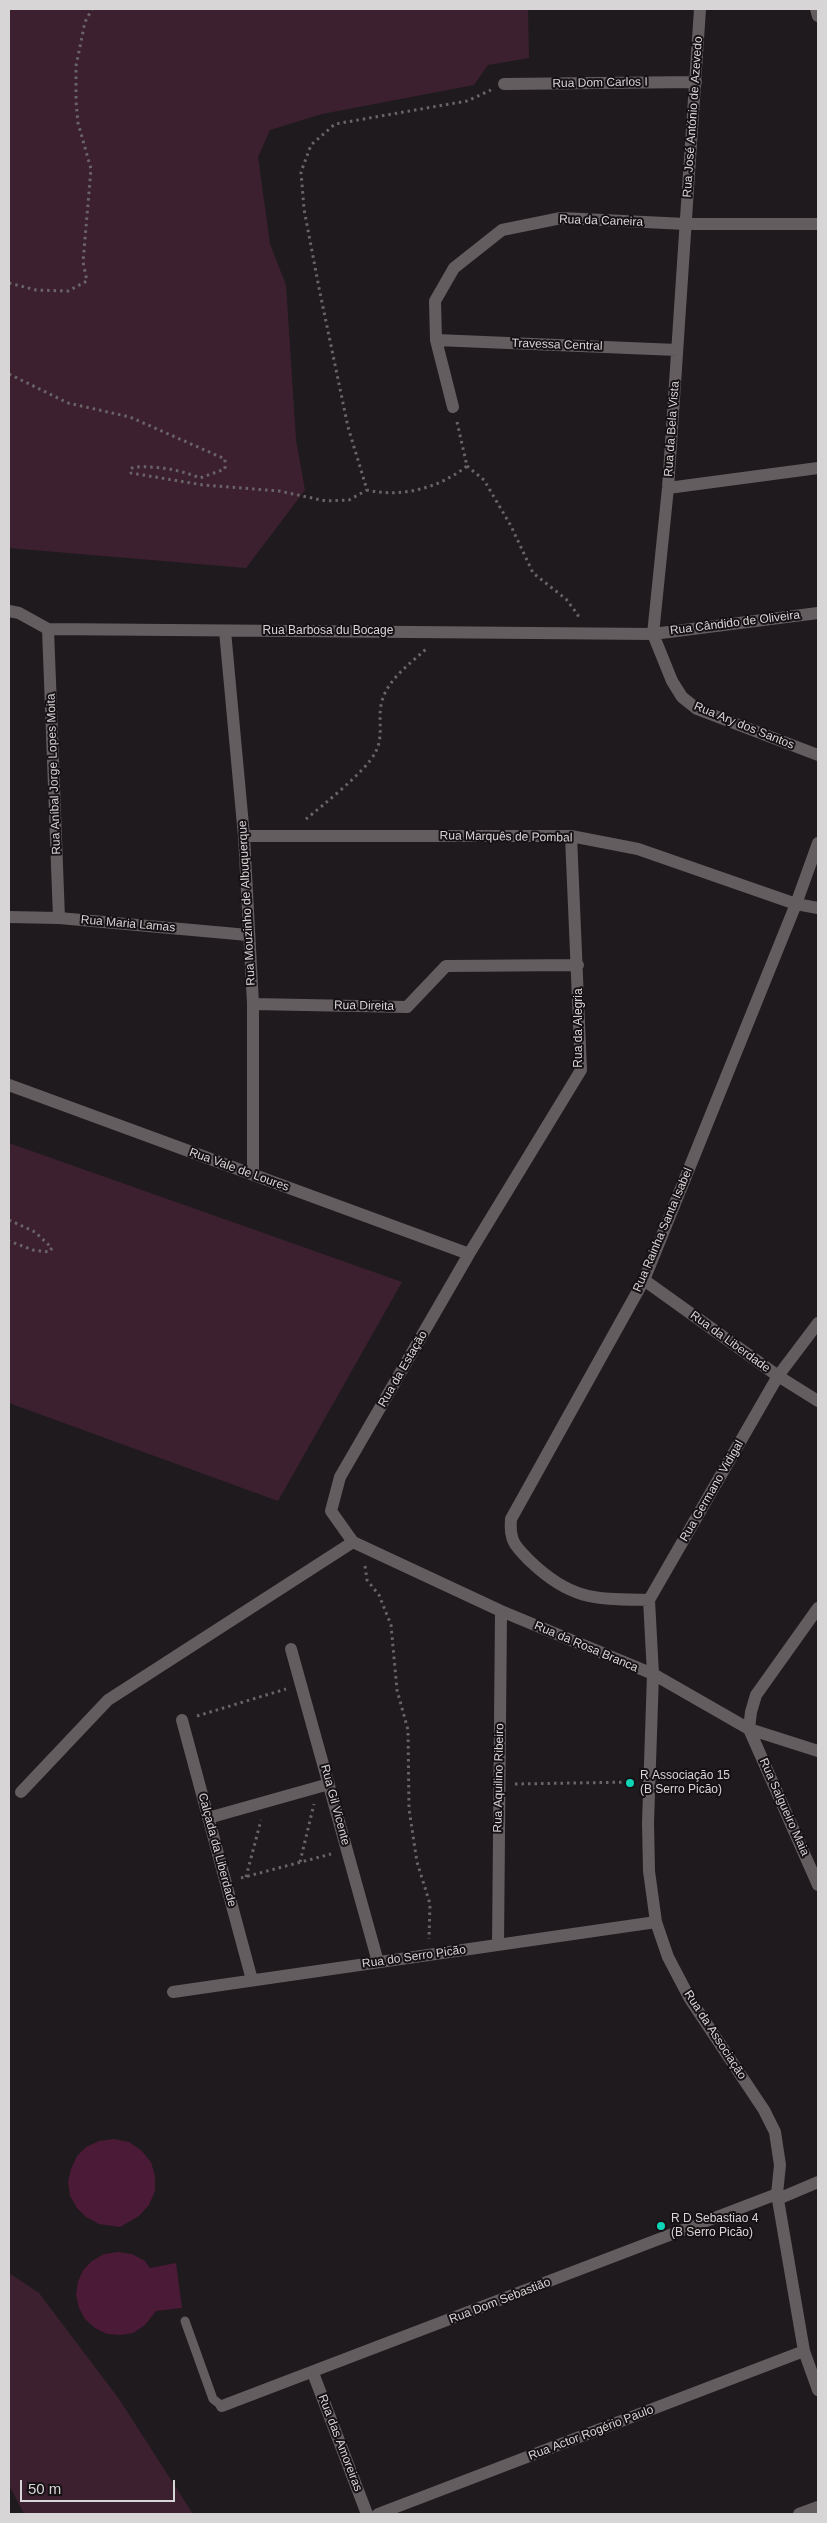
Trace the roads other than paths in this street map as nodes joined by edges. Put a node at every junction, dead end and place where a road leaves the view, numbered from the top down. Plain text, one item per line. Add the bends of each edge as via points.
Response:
1 (700, 9) edge
2 (816, 9) edge
3 (818, 16) edge
4 (696, 82) junction
5 (504, 84) road end
6 (686, 224) junction
7 (818, 224) edge
8 (436, 340) junction
9 (677, 350) junction
10 (453, 407) road end
11 (818, 468) edge
12 (668, 488) junction
13 (9, 611) edge
14 (818, 613) edge
15 (48, 629) junction
16 (224, 631) junction
17 (653, 634) junction
18 (818, 755) edge
19 (244, 836) junction
20 (571, 836) junction
21 (818, 843) edge
22 (796, 904) junction
23 (818, 908) edge
24 (9, 917) edge
25 (59, 918) junction
26 (248, 935) junction
27 (578, 965) junction
28 (253, 1004) junction
29 (9, 1085) edge
30 (253, 1175) junction
31 (503, 1198) joint
32 (469, 1254) junction
33 (644, 1280) junction
34 (818, 1323) edge
35 (778, 1376) junction
36 (818, 1400) edge
37 (358, 1545) junction
38 (649, 1600) junction
39 (818, 1608) edge
40 (501, 1611) junction
41 (291, 1649) dead end
42 (653, 1674) junction
43 (182, 1720) road end
44 (749, 1729) junction
45 (818, 1751) edge
46 (323, 1785) junction
47 (21, 1792) dead end
48 (208, 1818) junction
49 (818, 1885) edge
50 (656, 1922) junction
51 (498, 1945) junction
52 (378, 1962) junction
53 (252, 1980) junction
54 (173, 1992) dead end
55 (818, 2182) edge
56 (778, 2196) junction
57 (185, 2321) dead end
58 (804, 2352) junction
59 (313, 2372) junction
60 (818, 2390) edge
61 (222, 2406) joint
62 (818, 2507) edge
63 (368, 2514) edge
64 (378, 2514) edge
65 (799, 2514) edge

1 - 4 street, Rua José António de Azevedo
2 - 3 street
4 - 5 street, Rua Dom Carlos I
4 - 6 street, Rua José António de Azevedo
6 - 7 street, Rua da Caneira
6 - 8 street, Rua da Caneira via 561,218 502,230 454,268 435,301
6 - 9 street, Rua da Bela Vista
8 - 9 street, Travessa Central
8 - 10 street, Rua da Caneira
9 - 12 street, Rua da Bela Vista
11 - 12 street
12 - 17 street, Rua da Bela Vista
13 - 15 street, Rua Barbosa du Bocage
14 - 17 street, Rua Cândido de Oliveira
15 - 16 street, Rua Barbosa du Bocage
15 - 25 street, Rua Aníbal Jorge Lopes Moita
16 - 17 street, Rua Barbosa du Bocage
16 - 19 street, Rua Mouzinho de Albuquerque
17 - 18 street, Rua Ary dos Santos via 672,681 682,697 696,709
19 - 20 street, Rua Marquês de Pombal
19 - 26 street, Rua Mouzinho de Albuquerque
20 - 22 street, Rua Marquês de Pombal via 638,849
20 - 27 street, Rua da Alegria
21 - 22 street, Rua Rainha Santa Isabel
22 - 23 street, Rua Marquês de Pombal
22 - 33 street, Rua Rainha Santa Isabel
24 - 25 street, Rua Maria Lamas
25 - 26 street, Rua Maria Lamas
26 - 28 street, Rua Mouzinho de Albuquerque
27 - 28 street, Rua Direita via 446,966 407,1006
27 - 31 street, Rua da Alegria via 581,1070
28 - 30 street, Rua Mouzinho de Albuquerque
29 - 30 street, Rua Vale de Loures
30 - 32 street, Rua Vale de Loures
31 - 32 street, Rua da Estação
32 - 37 street, Rua da Estação via 340,1478 332,1511
33 - 35 street, Rua da Liberdade
33 - 38 street, Rua Rainha Santa Isabel via 511,1519 509,1534 516,1547 564,1589 587,1596
34 - 35 street, Rua Germano Vidigal
35 - 36 street, Rua da Liberdade
35 - 38 street, Rua Germano Vidigal
37 - 40 street, Rua da Rosa Branca
37 - 47 street via 108,1700
38 - 42 street
39 - 44 street via 756,1695
40 - 42 street, Rua da Rosa Branca
40 - 51 street, Rua Aquilino Ribeiro
41 - 46 street, Rua Gil Vicente
42 - 44 street, Rua da Rosa Branca
42 - 50 street, Rua da Associação via 648,1782 649,1871
43 - 48 street, Calçada da Liberdade
44 - 45 street, Rua da Rosa Branca
44 - 49 street, Rua Salgueiro Maia
46 - 48 street
46 - 52 street, Rua Gil Vicente via 347,1850
48 - 53 street, Calçada da Liberdade
50 - 51 street, Rua do Serro Picão
50 - 56 street, Rua da Associação via 668,1957 690,1999 764,2110 775,2132 780,2166
51 - 52 street, Rua do Serro Picão
52 - 53 street, Rua do Serro Picão
53 - 54 street, Rua do Serro Picão
55 - 56 street, Rua Dom Sebastião
56 - 58 street, Rua da Associação
56 - 59 street, Rua Dom Sebastião
57 - 61 lane via 213,2399
58 - 60 street, Rua da Associação
58 - 64 street, Rua Actor Rogério Paulo
59 - 61 street, Rua Dom Sebastião
59 - 63 street, Rua das Amoreiras
62 - 65 street

